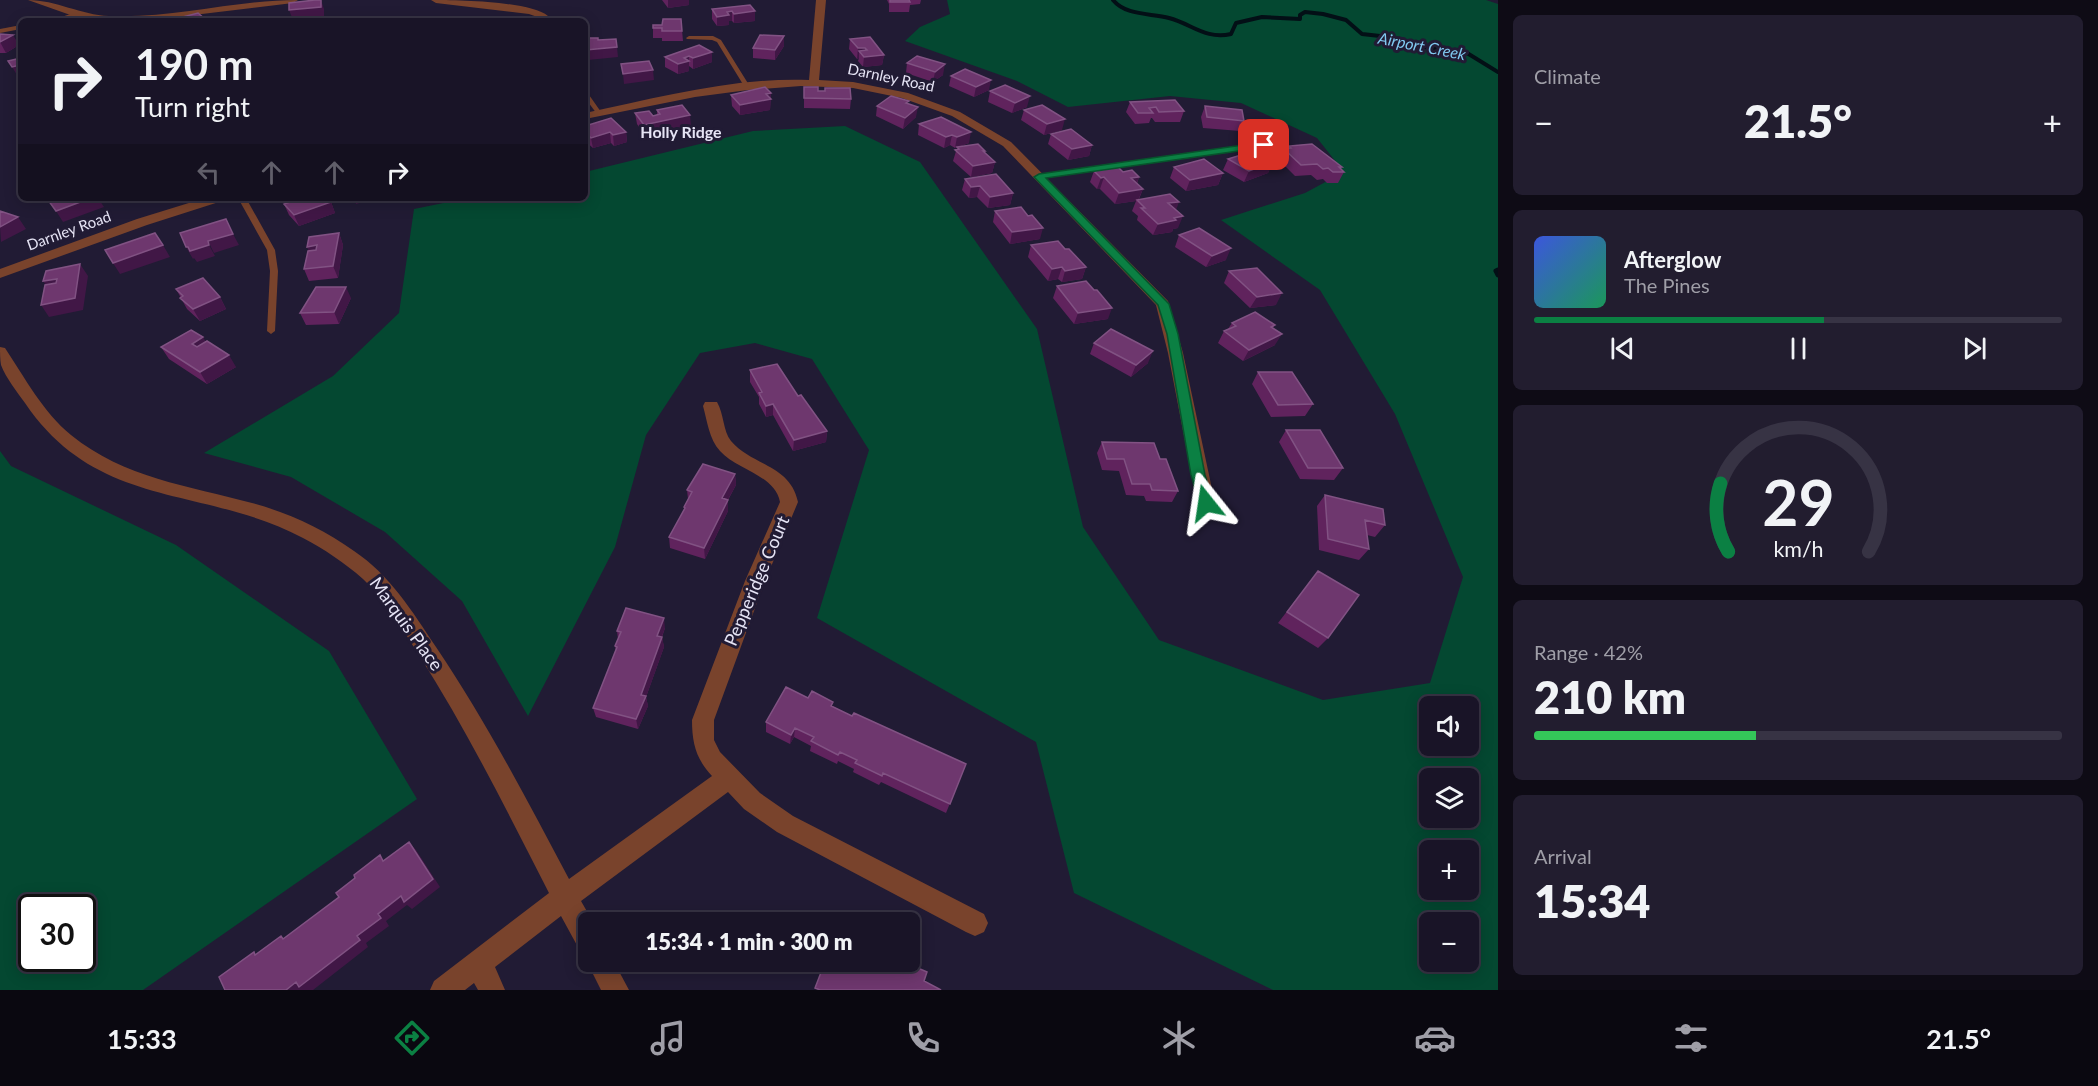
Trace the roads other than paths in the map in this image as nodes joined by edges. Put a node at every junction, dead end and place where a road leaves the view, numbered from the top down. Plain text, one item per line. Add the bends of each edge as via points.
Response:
1 (33, 0) edge
2 (293, 0) edge
3 (436, 0) edge
4 (821, 0) edge
5 (76, 15) junction
6 (543, 16) dead end
7 (64, 18) edge
8 (102, 18) edge
9 (150, 18) edge
10 (18, 28) edge
11 (0, 31) edge
12 (689, 38) dead end
13 (814, 82) junction
14 (746, 85) junction
15 (588, 97) edge
16 (599, 113) junction
17 (588, 115) edge
18 (1264, 145) dead end
19 (1039, 177) junction
20 (208, 201) edge
21 (244, 201) edge
22 (0, 274) edge
23 (271, 331) dead end
24 (0, 352) edge
25 (711, 406) dead end
26 (1206, 503) dead end
27 (728, 778) junction
28 (565, 897) junction
29 (578, 921) edge
30 (975, 923) dead end
31 (478, 962) junction
32 (606, 972) edge
33 (443, 990) edge
34 (492, 990) edge
35 (616, 990) edge

1 - 5 street
2 - 9 street
3 - 6 street via 531,10
4 - 13 street
5 - 7 lane
5 - 8 street
10 - 11 lane
12 - 14 lane via 719,41
13 - 14 street, Darnley Road
13 - 19 street, Darnley Road via 882,90 942,107 985,128
14 - 16 street, Darnley Road
15 - 16 lane
16 - 17 street, Darnley Road
18 - 19 lane
19 - 26 street, Darnley Road via 1163,304
20 - 22 street, Darnley Road
21 - 23 lane via 270,250 274,271
24 - 28 street, Marquis Place via 47,420 91,457 146,484 291,523 326,540 363,567 385,589 456,695
25 - 27 street, Pepperidge Court via 726,447 782,484 789,502 703,720 703,741 712,760
27 - 28 street
27 - 30 street, Pepperidge Court via 785,824
28 - 29 street, Marquis Place
28 - 31 street
31 - 33 street
31 - 34 street
32 - 35 street

